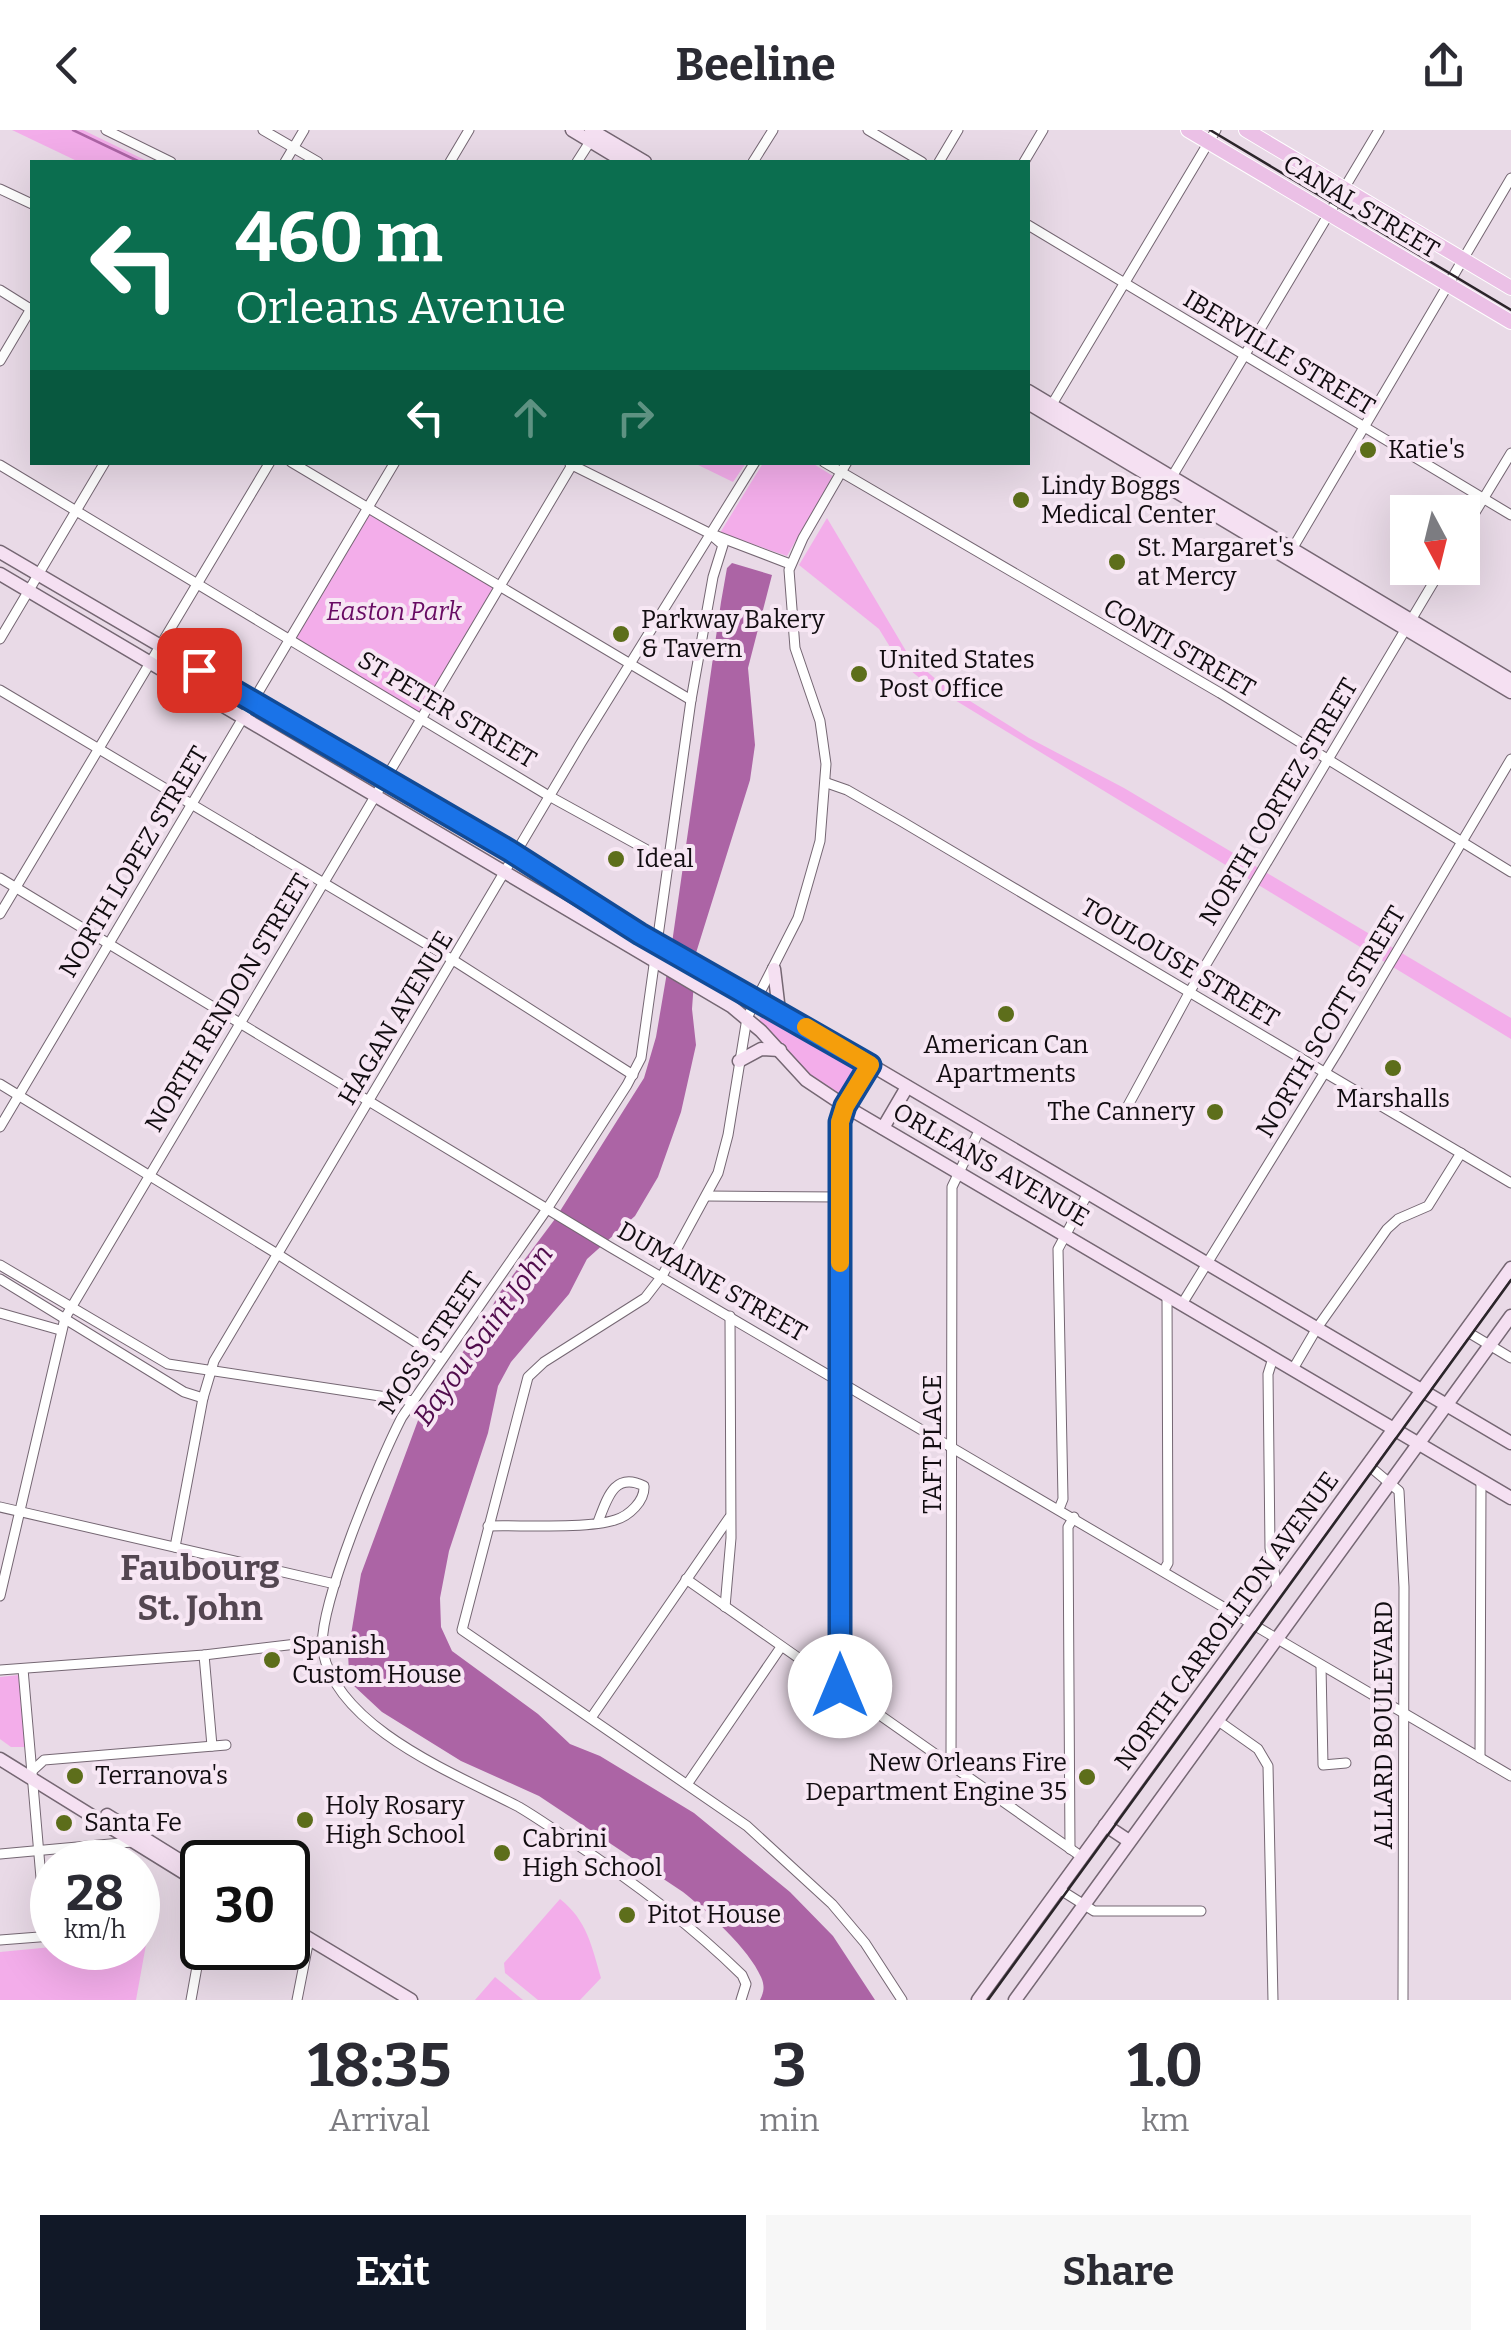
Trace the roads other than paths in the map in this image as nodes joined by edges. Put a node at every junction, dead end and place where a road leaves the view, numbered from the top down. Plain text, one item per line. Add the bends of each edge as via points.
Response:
1 (106, 130) edge
2 (138, 130) edge
3 (263, 130) edge
4 (304, 130) edge
5 (469, 130) edge
6 (572, 130) edge
7 (773, 130) edge
8 (868, 130) edge
9 (958, 130) edge
10 (1043, 130) edge
11 (1188, 130) edge
12 (1246, 130) edge
13 (1379, 130) edge
14 (593, 134) edge
15 (1213, 136) edge
16 (132, 142) junction
17 (293, 149) junction
18 (167, 160) edge
19 (286, 160) edge
20 (314, 160) edge
21 (451, 160) edge
22 (578, 160) edge
23 (623, 160) edge
24 (641, 160) edge
25 (754, 160) edge
26 (919, 160) edge
27 (940, 160) edge
28 (1025, 160) edge
29 (1511, 178) edge
30 (1344, 188) junction
31 (0, 189) edge
32 (30, 203) edge
33 (1329, 214) junction
34 (1030, 227) edge
35 (1463, 259) junction
36 (1124, 283) junction
37 (1448, 284) junction
38 (1511, 288) edge
39 (0, 290) edge
40 (30, 308) edge
41 (30, 312) edge
42 (1511, 322) edge
43 (1243, 356) junction
44 (0, 361) edge
45 (1030, 393) edge
46 (1030, 403) edge
47 (1049, 410) junction
48 (1365, 428) junction
49 (1511, 453) edge
50 (103, 465) edge
51 (268, 465) edge
52 (296, 465) edge
53 (393, 465) edge
54 (569, 465) edge
55 (572, 465) edge
56 (753, 465) edge
57 (828, 465) edge
58 (846, 465) edge
59 (0, 466) edge
60 (841, 474) junction
61 (1169, 481) junction
62 (1484, 498) junction
63 (1480, 505) edge
64 (367, 508) junction
65 (76, 511) junction
66 (1511, 515) edge
67 (710, 533) junction
68 (0, 552) edge
69 (1290, 554) junction
70 (790, 564) junction
71 (0, 574) edge
72 (38, 574) junction
73 (198, 584) junction
74 (1432, 585) edge
75 (499, 586) junction
76 (29, 591) junction
77 (1408, 624) junction
78 (290, 638) junction
79 (0, 639) edge
80 (160, 647) junction
81 (150, 662) junction
82 (631, 662) junction
83 (1511, 680) edge
84 (0, 690) edge
85 (1511, 692) edge
86 (692, 700) junction
87 (252, 702) junction
88 (421, 716) junction
89 (243, 717) junction
90 (99, 749) junction
91 (1511, 759) edge
92 (1326, 762) junction
93 (384, 778) junction
94 (826, 783) junction
95 (375, 795) junction
96 (550, 796) junction
97 (191, 804) junction
98 (1462, 842) junction
99 (516, 854) junction
100 (669, 862) junction
101 (505, 872) junction
102 (1511, 872) edge
103 (0, 878) edge
104 (323, 882) junction
105 (16, 887) junction
106 (0, 914) edge
107 (109, 943) junction
108 (662, 946) junction
109 (453, 960) junction
110 (658, 964) junction
111 (774, 969) junction
112 (1190, 993) junction
113 (757, 998) junction
114 (779, 1011) junction
115 (748, 1018) junction
116 (240, 1022) junction
117 (780, 1050) junction
118 (739, 1061) junction
119 (870, 1065) junction
120 (1325, 1072) junction
121 (632, 1075) junction
122 (0, 1084) edge
123 (907, 1086) junction
124 (18, 1096) junction
125 (370, 1100) junction
126 (845, 1106) junction
127 (1125, 1111) dead end
128 (0, 1126) edge
129 (882, 1128) junction
130 (980, 1130) junction
131 (1461, 1153) junction
132 (957, 1171) junction
133 (150, 1176) junction
134 (1511, 1182) edge
135 (1088, 1193) junction
136 (707, 1196) junction
137 (840, 1197) junction
138 (552, 1212) junction
139 (1064, 1234) junction
140 (280, 1255) junction
141 (1206, 1262) junction
142 (0, 1266) edge
143 (1511, 1268) edge
144 (662, 1276) junction
145 (0, 1278) edge
146 (1167, 1295) junction
147 (1182, 1304) junction
148 (0, 1313) edge
149 (68, 1313) junction
150 (730, 1316) junction
151 (1511, 1316) edge
152 (1317, 1328) junction
153 (60, 1330) junction
154 (1466, 1331) junction
155 (1490, 1346) junction
156 (1273, 1358) junction
157 (1511, 1358) edge
158 (442, 1360) junction
159 (1294, 1370) junction
160 (210, 1372) junction
161 (840, 1379) junction
162 (1423, 1390) junction
163 (202, 1398) junction
164 (413, 1401) junction
165 (1448, 1405) junction
166 (1394, 1429) junction
167 (1511, 1443) edge
168 (1420, 1444) junction
169 (953, 1448) junction
170 (1368, 1465) junction
171 (1481, 1480) junction
172 (1391, 1483) junction
173 (1511, 1498) edge
174 (0, 1506) edge
175 (1058, 1509) junction
176 (18, 1511) junction
177 (731, 1516) junction
178 (1074, 1518) junction
179 (598, 1522) junction
180 (488, 1526) junction
181 (175, 1547) junction
182 (1164, 1570) junction
183 (686, 1579) junction
184 (335, 1584) junction
185 (1277, 1588) junction
186 (0, 1596) edge
187 (725, 1606) junction
188 (1252, 1624) junction
189 (1276, 1638) junction
190 (322, 1641) junction
191 (781, 1647) junction
192 (204, 1655) junction
193 (1320, 1666) junction
194 (22, 1669) junction
195 (0, 1670) edge
196 (840, 1686) junction
197 (1404, 1714) junction
198 (591, 1718) junction
199 (1217, 1720) junction
200 (226, 1744) dead end
201 (212, 1746) junction
202 (1480, 1758) junction
203 (2, 1759) edge
204 (1346, 1763) dead end
205 (951, 1766) junction
206 (32, 1775) junction
207 (1511, 1776) edge
208 (688, 1783) junction
209 (1105, 1825) junction
210 (137, 1838) junction
211 (39, 1840) edge
212 (121, 1840) edge
213 (1130, 1841) junction
214 (30, 1851) edge
215 (1076, 1853) junction
216 (0, 1854) edge
217 (180, 1862) edge
218 (180, 1868) edge
219 (1059, 1889) junction
220 (1083, 1905) junction
221 (1201, 1910) dead end
222 (30, 1938) edge
223 (0, 1940) edge
224 (310, 1944) edge
225 (310, 1944) edge
226 (196, 1970) edge
227 (303, 1970) edge
228 (191, 2000) edge
229 (298, 2000) edge
230 (394, 2000) edge
231 (411, 2000) edge
232 (741, 2000) edge
233 (902, 2000) edge
234 (978, 2000) edge
235 (1015, 2000) edge
236 (1273, 2000) edge
237 (1403, 2000) edge

1 - 16 street
2 - 16 street
3 - 17 street
4 - 17 street
5 - 21 street
6 - 14 street
7 - 25 street
8 - 26 street
9 - 27 street
10 - 28 street
11 - 15 main road, CANAL STREET
12 - 30 main road, CANAL STREET
13 - 30 street
14 - 22 street
14 - 23 street
14 - 24 street
15 - 33 main road, CANAL STREET
15 - 36 street
16 - 18 street
17 - 19 street
17 - 20 street
29 - 35 street
30 - 33 street
30 - 35 main road, CANAL STREET
31 - 32 street
33 - 37 main road, CANAL STREET
33 - 43 street
34 - 36 street, IBERVILLE STREET
35 - 37 street
35 - 38 main road, CANAL STREET
36 - 43 street, IBERVILLE STREET
36 - 47 street
37 - 42 main road, CANAL STREET
37 - 48 street
39 - 40 street
41 - 44 street
43 - 48 street, IBERVILLE STREET
43 - 61 street
45 - 47 street
46 - 47 street
47 - 61 street
48 - 62 street, IBERVILLE STREET
48 - 69 street
49 - 62 street
50 - 65 street
51 - 73 street
52 - 64 street
53 - 64 street, NORTH LOPEZ STREET
54 - 75 street, NORTH RENDON STREET
55 - 67 street
56 - 67 street, HAGAN AVENUE
57 - 60 street, CONTI STREET
58 - 60 street
59 - 65 street, ST PETER STREET
60 - 70 street
60 - 92 street, CONTI STREET
61 - 69 street
62 - 63 street
62 - 66 street, IBERVILLE STREET
64 - 75 street
64 - 78 street, NORTH LOPEZ STREET
65 - 72 street
65 - 73 street, ST PETER STREET
67 - 70 street
67 - 82 street, HAGAN AVENUE
67 - 86 street, MOSS STREET via 722,544
68 - 72 street, ORLEANS AVENUE
69 - 77 street
70 - 94 street via 795,648 820,721
71 - 76 street, ORLEANS AVENUE
72 - 76 street
72 - 80 street, ORLEANS AVENUE
73 - 78 street, ST PETER STREET
73 - 80 street
74 - 77 street, NORTH CORTEZ STREET
75 - 82 street
75 - 88 street, NORTH RENDON STREET
76 - 79 street
76 - 81 street, ORLEANS AVENUE
77 - 83 street
77 - 85 street
77 - 92 street, NORTH CORTEZ STREET
78 - 87 street, NORTH LOPEZ STREET
78 - 88 street, ST PETER STREET
80 - 81 street
80 - 87 street, ORLEANS AVENUE
81 - 89 street, ORLEANS AVENUE
81 - 90 street
82 - 86 street
82 - 96 street, HAGAN AVENUE
84 - 90 street
86 - 100 street, MOSS STREET
87 - 89 street, NORTH LOPEZ STREET
87 - 93 street, ORLEANS AVENUE
88 - 93 street, NORTH RENDON STREET
88 - 96 street, ST PETER STREET
89 - 95 street, ORLEANS AVENUE
89 - 97 street, NORTH LOPEZ STREET
90 - 97 street
90 - 105 street
91 - 98 street, NORTH SCOTT STREET
92 - 98 street, CONTI STREET
92 - 112 street, NORTH CORTEZ STREET
93 - 95 street, NORTH RENDON STREET
93 - 99 street, ORLEANS AVENUE
94 - 111 street via 811,880
94 - 112 street, TOULOUSE STREET via 902,821
95 - 101 street, ORLEANS AVENUE
95 - 104 street, NORTH RENDON STREET
96 - 99 street, HAGAN AVENUE
96 - 100 street, ST PETER STREET
97 - 104 street
97 - 107 street, NORTH LOPEZ STREET
98 - 102 street, CONTI STREET
98 - 120 street, NORTH SCOTT STREET
99 - 101 street, HAGAN AVENUE
99 - 108 street, ORLEANS AVENUE
100 - 108 street, MOSS STREET
101 - 109 street, HAGAN AVENUE
101 - 110 street, ORLEANS AVENUE
103 - 105 street, DUMAINE STREET
104 - 109 street
104 - 116 street, NORTH RENDON STREET
105 - 106 street
105 - 107 street, DUMAINE STREET
107 - 116 street, DUMAINE STREET
107 - 124 street, NORTH LOPEZ STREET
108 - 110 street, MOSS STREET
108 - 113 street, ORLEANS AVENUE
109 - 121 street
109 - 125 street, HAGAN AVENUE
110 - 115 street, ORLEANS AVENUE
110 - 121 street, MOSS STREET
111 - 113 street
111 - 114 street
112 - 120 street, TOULOUSE STREET
112 - 127 street, NORTH CORTEZ STREET
113 - 114 street, ORLEANS AVENUE
113 - 115 street
114 - 119 street, ORLEANS AVENUE
115 - 117 street, ORLEANS AVENUE
115 - 118 street
116 - 125 street, DUMAINE STREET
116 - 133 street, NORTH RENDON STREET
117 - 118 street via 761,1049
117 - 126 street, ORLEANS AVENUE via 806,1080
118 - 136 street via 728,1135
119 - 123 street, ORLEANS AVENUE
119 - 126 street
120 - 131 street, TOULOUSE STREET
120 - 141 street, NORTH SCOTT STREET
121 - 138 street, MOSS STREET
122 - 124 street
123 - 129 street
123 - 130 street, ORLEANS AVENUE
124 - 128 street, NORTH LOPEZ STREET
124 - 133 street
125 - 138 street, DUMAINE STREET
125 - 140 street, HAGAN AVENUE
126 - 129 street, ORLEANS AVENUE
126 - 137 street
129 - 132 street, ORLEANS AVENUE
130 - 132 street, TAFT PLACE
130 - 135 street, ORLEANS AVENUE
131 - 134 street, TOULOUSE STREET
131 - 152 street via 1428,1206 1387,1229
132 - 139 street, ORLEANS AVENUE
132 - 169 street, TAFT PLACE
133 - 140 street
133 - 149 street, NORTH RENDON STREET
135 - 139 street
135 - 141 street, ORLEANS AVENUE
136 - 137 street
136 - 144 street
137 - 161 street
138 - 144 street, DUMAINE STREET
138 - 158 street, MOSS STREET
139 - 146 street, ORLEANS AVENUE
139 - 175 street via 1058,1250
140 - 158 street
140 - 160 street, HAGAN AVENUE
141 - 147 street, NORTH SCOTT STREET
141 - 152 street, ORLEANS AVENUE
142 - 149 street
143 - 154 street, NORTH CARROLLTON AVENUE
144 - 150 street, DUMAINE STREET
144 - 180 street via 645,1298 528,1377
145 - 149 street
146 - 147 street, ORLEANS AVENUE
146 - 182 street
147 - 156 street, ORLEANS AVENUE
148 - 153 street
149 - 153 street, NORTH RENDON STREET
149 - 160 street via 168,1364
149 - 163 street
150 - 161 street, DUMAINE STREET
150 - 177 street
151 - 155 street, NORTH CARROLLTON AVENUE
152 - 159 street
152 - 162 street, ORLEANS AVENUE
153 - 176 street, NORTH RENDON STREET
154 - 155 street
154 - 162 street, NORTH CARROLLTON AVENUE
155 - 157 street
155 - 165 street, NORTH CARROLLTON AVENUE
156 - 159 street, ORLEANS AVENUE
156 - 185 street via 1270,1548
158 - 164 street, MOSS STREET
159 - 166 street, ORLEANS AVENUE
160 - 163 street, HAGAN AVENUE
160 - 164 street
161 - 169 street, DUMAINE STREET
161 - 196 street
162 - 165 street, ORLEANS AVENUE
162 - 166 street, NORTH CARROLLTON AVENUE
163 - 181 street, HAGAN AVENUE
164 - 184 street, MOSS STREET via 390,1440
165 - 167 street, ORLEANS AVENUE
165 - 168 street, NORTH CARROLLTON AVENUE
166 - 168 street, ORLEANS AVENUE
166 - 170 street, NORTH CARROLLTON AVENUE
168 - 171 street, ORLEANS AVENUE
168 - 172 street, NORTH CARROLLTON AVENUE
169 - 175 street, DUMAINE STREET
169 - 205 street, TAFT PLACE
170 - 172 street
170 - 185 street, NORTH CARROLLTON AVENUE
171 - 173 street, ORLEANS AVENUE
171 - 202 street
172 - 189 street, NORTH CARROLLTON AVENUE
172 - 197 street, ALLARD BOULEVARD via 1399,1491
174 - 176 street
175 - 178 street, DUMAINE STREET
176 - 181 street
176 - 186 street, NORTH RENDON STREET
177 - 183 street
177 - 187 street
178 - 182 street, DUMAINE STREET
178 - 215 street via 1068,1527
179 - 179 street via 616,1484 644,1486 624,1516
179 - 180 street
180 - 198 street via 464,1632
181 - 184 street
182 - 188 street, DUMAINE STREET
183 - 187 street
183 - 198 street
184 - 190 street, MOSS STREET
185 - 188 street, NORTH CARROLLTON AVENUE
187 - 191 street
188 - 189 street, DUMAINE STREET
188 - 209 street, NORTH CARROLLTON AVENUE
189 - 193 street, DUMAINE STREET
189 - 199 street, NORTH CARROLLTON AVENUE
190 - 192 street
190 - 232 street via 339,1690 374,1723 452,1775 522,1808 662,1904 742,1975
191 - 196 street
191 - 208 street
192 - 194 street
192 - 201 street
193 - 197 street, DUMAINE STREET
193 - 204 street via 1323,1764
194 - 195 street
194 - 206 street
196 - 205 street
197 - 202 street, DUMAINE STREET
197 - 237 street, ALLARD BOULEVARD
198 - 208 street
199 - 213 street, NORTH CARROLLTON AVENUE
199 - 236 street via 1258,1749 1268,1766
200 - 201 street
201 - 206 street via 44,1760
202 - 207 street, DUMAINE STREET
203 - 206 street
205 - 215 street
206 - 210 street
206 - 211 street
208 - 233 street via 747,1826 832,1904
209 - 213 street
209 - 215 street, NORTH CARROLLTON AVENUE
210 - 212 street
210 - 217 street
210 - 218 street
213 - 220 street, NORTH CARROLLTON AVENUE
214 - 216 street
215 - 219 street, NORTH CARROLLTON AVENUE
219 - 220 street
219 - 234 street, NORTH CARROLLTON AVENUE
220 - 221 street via 1094,1912
220 - 235 street, NORTH CARROLLTON AVENUE
222 - 223 street
224 - 230 street
225 - 231 street
226 - 228 street
227 - 229 street

